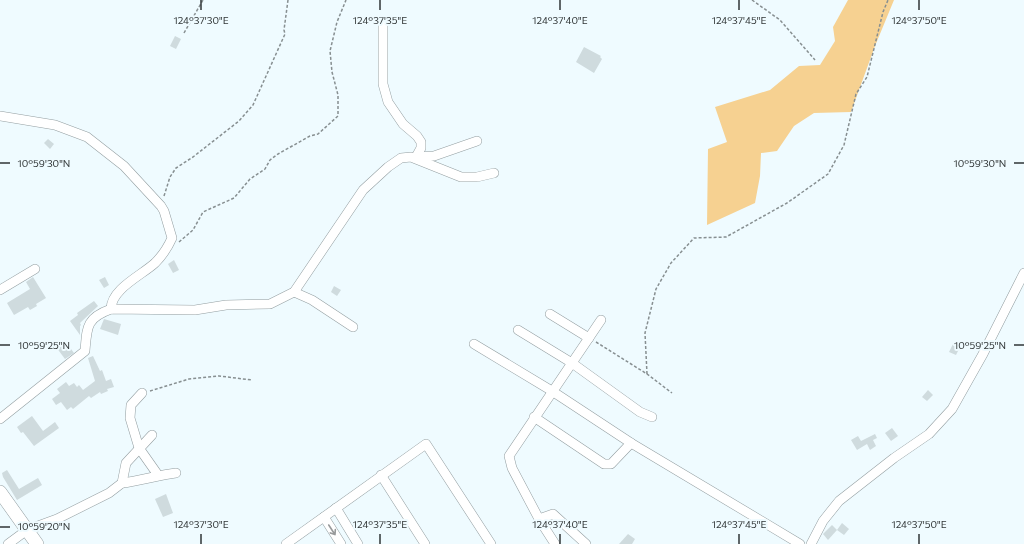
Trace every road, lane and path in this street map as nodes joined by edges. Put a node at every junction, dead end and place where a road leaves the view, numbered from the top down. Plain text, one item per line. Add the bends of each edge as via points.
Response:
1 (203, 0) edge
2 (288, 0) edge
3 (346, 0) edge
4 (752, 0) edge
5 (888, 0) edge
6 (383, 21) dead end
7 (184, 33) dead end
8 (815, 60) dead end
9 (0, 116) edge
10 (477, 141) dead end
11 (414, 157) junction
12 (494, 173) dead end
13 (161, 206) junction
14 (166, 251) junction
15 (35, 269) dead end
16 (1024, 273) edge
17 (0, 290) edge
18 (294, 292) junction
19 (111, 309) junction
20 (550, 314) dead end
21 (601, 320) dead end
22 (353, 327) dead end
23 (518, 330) dead end
24 (589, 338) junction
25 (474, 344) dead end
26 (572, 363) junction
27 (647, 374) junction
28 (252, 380) dead end
29 (552, 391) junction
30 (142, 393) joint
31 (672, 393) dead end
32 (534, 417) junction
33 (652, 417) dead end
34 (0, 419) edge
35 (152, 435) dead end
36 (631, 443) junction
37 (139, 448) junction
38 (176, 473) dead end
39 (158, 475) junction
40 (381, 475) junction
41 (122, 483) junction
42 (0, 492) edge
43 (336, 508) junction
44 (324, 517) junction
45 (539, 519) junction
46 (27, 530) junction
47 (8, 544) edge
48 (37, 544) edge
49 (286, 544) edge
50 (341, 544) edge
51 (358, 544) edge
52 (425, 544) edge
53 (491, 544) edge
54 (555, 544) edge
55 (586, 544) edge
56 (800, 544) edge
57 (811, 544) edge

1 - 7 path
2 - 13 path via 285,34 253,105 238,121 176,168 170,177
3 - 14 path via 337,22 330,52 338,96 338,116 318,134 310,136 270,160 265,169 250,179 234,198 203,212 193,230
4 - 8 path via 780,20
5 - 27 path via 867,77 856,94 844,146 828,174 787,203 726,237 694,238 671,263 656,289 645,333
6 - 11 street via 383,84 388,102 403,124 421,142 421,148
9 - 13 street via 55,125 87,137 124,166
10 - 11 street via 434,156
11 - 12 street via 461,177
11 - 18 street via 402,158 388,167 363,190
13 - 14 street via 172,238
14 - 19 street via 155,263 131,279 117,294
15 - 17 street
16 - 57 street via 952,409 929,434 894,458 840,502 823,521
18 - 19 street via 270,304 226,305 195,310
18 - 22 street via 312,300
19 - 34 street via 99,313 88,324 85,352
20 - 24 street
21 - 24 street
23 - 26 street
24 - 26 street
24 - 27 path
25 - 29 street
26 - 29 street
26 - 33 street via 640,412
27 - 31 path
28 - 30 path via 219,376 189,379
29 - 32 street
29 - 36 street
30 - 37 street via 132,405 130,418
32 - 36 street via 604,464 612,464
32 - 45 street via 509,456 512,468
35 - 37 street
36 - 56 street
37 - 39 street
37 - 41 street via 126,463
38 - 39 street
39 - 41 street
40 - 43 street
40 - 52 street
40 - 53 street via 426,444
41 - 46 street via 109,493 64,516
42 - 46 highway
43 - 44 street
43 - 51 street
44 - 49 street
44 -> 50 street
45 - 54 street
45 - 55 street via 552,514
46 - 47 street
46 - 48 highway

